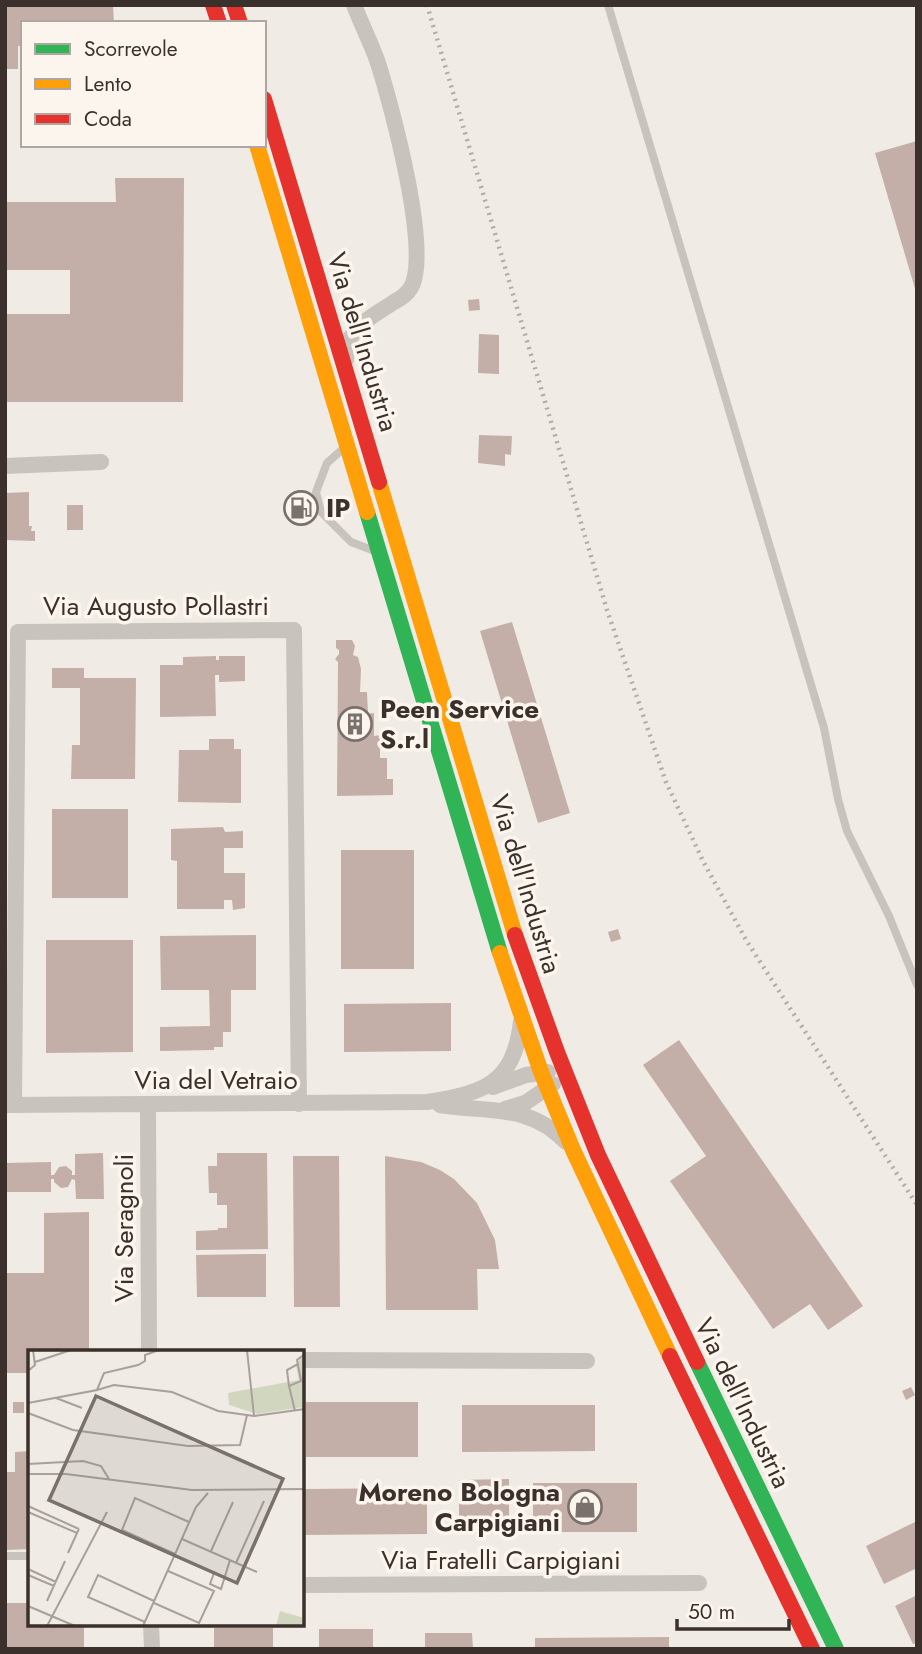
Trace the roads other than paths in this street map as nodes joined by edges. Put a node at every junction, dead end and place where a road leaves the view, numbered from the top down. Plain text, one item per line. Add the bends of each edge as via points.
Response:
1 (354, 5) edge
2 (608, 5) edge
3 (266, 106) edge
4 (258, 147) edge
5 (347, 372) junction
6 (347, 445) junction
7 (101, 462) dead end
8 (5, 466) edge
9 (379, 553) junction
10 (917, 985) edge
11 (521, 1018) junction
12 (541, 1072) junction
13 (564, 1072) junction
14 (548, 1089) junction
15 (477, 1092) junction
16 (428, 1102) junction
17 (299, 1104) junction
18 (10, 1105) edge
19 (148, 1105) junction
20 (503, 1110) junction
21 (573, 1150) junction
22 (149, 1350) edge
23 (304, 1360) edge
24 (587, 1361) dead end
25 (5, 1556) edge
26 (28, 1556) edge
27 (699, 1583) dead end
28 (304, 1585) edge
29 (151, 1626) edge
30 (152, 1649) edge
31 (813, 1649) edge
32 (836, 1649) edge

1 - 5 street via 394,120 411,204 417,273 407,294 351,335 346,348
2 - 10 lane via 824,728 842,818
3 - 5 main road, Via dell'Industria
4 - 6 main road, Via dell'Industria
5 - 13 main road, Via dell'Industria via 508,913
6 - 9 main road, Via dell'Industria
6 - 9 lane via 327,463 316,492 321,512 351,542
7 - 8 street
9 - 11 main road, Via dell'Industria
11 - 12 main road, Via dell'Industria
11 - 15 street, Via del Vetraio via 514,1055 503,1072
12 - 13 street, Via del Vetraio
12 - 14 main road, Via dell'Industria
12 - 15 street, Via del Vetraio
13 - 14 street, Via del Vetraio
13 - 32 main road, Via dell'Industria via 613,1189
14 - 20 street, Via del Vetraio
14 - 21 main road, Via dell'Industria
15 - 16 street, Via del Vetraio
16 - 17 street, Via del Vetraio
16 - 20 street, Via del Vetraio
17 - 18 street, Via Augusto Pollastri via 294,630 18,632
17 - 19 street, Via del Vetraio
18 - 19 street, Via del Vetraio
19 - 22 street, Via Seragnoli
20 - 21 street, Via del Vetraio via 543,1122
21 - 31 main road, Via dell'Industria
23 - 24 street
25 - 26 lane
27 - 28 street, Via Fratelli Carpigiani
29 - 30 street

